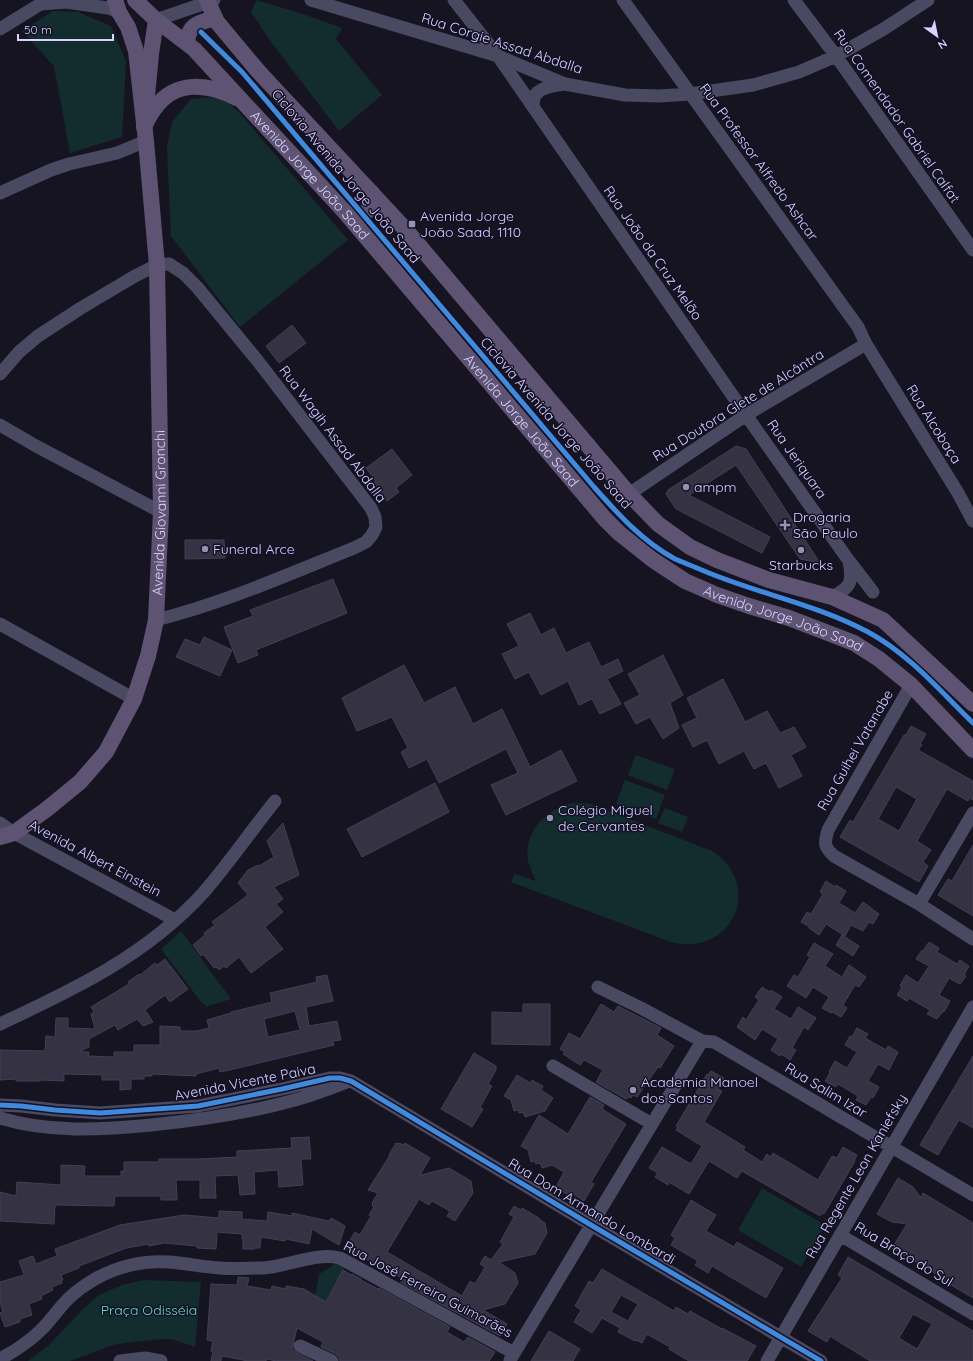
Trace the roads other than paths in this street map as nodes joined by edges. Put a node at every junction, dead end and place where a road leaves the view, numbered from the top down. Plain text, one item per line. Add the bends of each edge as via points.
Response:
1 (135, 0) edge
2 (311, 0) edge
3 (454, 0) edge
4 (623, 0) edge
5 (794, 0) edge
6 (928, 0) edge
7 (44, 2) edge
8 (211, 5) edge
9 (117, 6) edge
10 (156, 20) junction
11 (0, 29) edge
12 (187, 43) junction
13 (498, 56) junction
14 (836, 56) junction
15 (565, 84) junction
16 (690, 94) junction
17 (244, 102) junction
18 (534, 108) junction
19 (145, 134) junction
20 (0, 193) edge
21 (372, 193) junction
22 (344, 211) junction
23 (973, 250) edge
24 (157, 264) junction
25 (866, 344) junction
26 (0, 374) edge
27 (746, 415) junction
28 (0, 425) edge
29 (629, 494) junction
30 (161, 512) junction
31 (973, 521) edge
32 (849, 561) junction
33 (873, 592) dead end
34 (832, 597) junction
35 (156, 620) junction
36 (0, 624) edge
37 (910, 685) junction
38 (134, 699) junction
39 (973, 704) edge
40 (973, 750) edge
41 (275, 801) dead end
42 (973, 813) edge
43 (0, 823) edge
44 (7, 835) edge
45 (919, 904) junction
46 (175, 920) junction
47 (973, 938) edge
48 (598, 987) dead end
49 (973, 1007) edge
50 (0, 1024) edge
51 (702, 1041) junction
52 (553, 1066) dead end
53 (351, 1081) junction
54 (0, 1105) edge
55 (0, 1118) edge
56 (652, 1124) junction
57 (891, 1147) junction
58 (973, 1195) edge
59 (591, 1225) junction
60 (840, 1235) junction
61 (973, 1314) edge
62 (781, 1337) junction
63 (300, 1346) dead end
64 (512, 1357) edge
65 (0, 1359) edge
66 (120, 1361) edge
67 (161, 1361) edge
68 (332, 1361) edge
69 (767, 1361) edge
70 (821, 1361) edge

1 - 10 main road, Avenida Jorge João Saad
2 - 13 street, Rua Corgie Assad Abdalla
3 - 13 street, Rua João da Cruz Melão
4 - 16 street, Rua Professor Alfredo Ashcar
5 - 14 street, Rua Comendador Gabriel Calfat
6 - 14 street, Rua Corgie Assad Abdalla
7 - 9 street via 66,2 108,8
7 - 11 street
8 - 10 street
8 - 12 main road via 199,23 191,28
8 - 21 main road via 258,71
9 - 19 main road, Avenida Giovanni Gronchi via 136,51
10 - 12 main road, Avenida Jorge João Saad
10 - 19 main road, Avenida Giovanni Gronchi
12 - 17 main road, Avenida Jorge João Saad
13 - 15 street, Rua Corgie Assad Abdalla
13 - 18 street, Rua João da Cruz Melão
14 - 16 street, Rua Corgie Assad Abdalla via 799,72 753,85
14 - 23 street, Rua Comendador Gabriel Calfat
15 - 16 street, Rua Corgie Assad Abdalla via 625,95
15 - 18 street via 543,88 532,101
16 - 25 street, Rua Professor Alfredo Ashcar via 858,327
17 - 19 main road via 226,92 202,86 176,91 154,108
17 - 22 main road, Avenida Jorge João Saad
18 - 27 street, Rua João da Cruz Melão
19 - 20 street via 117,153 51,170
19 - 24 main road, Avenida Giovanni Gronchi
21 - 22 main road via 371,207 363,215 351,215
21 - 29 main road
22 - 37 main road, Avenida Jorge João Saad via 619,533 685,581 854,643 879,659
24 - 26 street via 38,336 19,352
24 - 30 main road, Avenida Giovanni Gronchi
24 - 35 street, Rua Wagih Assad Abdalla via 169,264 197,287 367,502 376,517 376,527 366,542 354,548 216,602
25 - 27 street, Rua Doutora Glete de Alcântra
25 - 31 street, Rua Alcobaça
27 - 29 street, Rua Doutora Glete de Alcântra
27 - 32 street, Rua Jeriquara
28 - 30 street
29 - 34 main road via 658,524 690,546 717,560 769,580
30 - 35 main road, Avenida Giovanni Gronchi
32 - 33 street
32 - 34 street, Rua Jeriquara via 851,582 844,591
34 - 39 main road via 883,620
35 - 38 main road, Avenida Giovanni Gronchi
36 - 38 street
37 - 40 main road, Avenida Jorge João Saad
37 - 45 street, Rua Guihei Vatanabe via 828,830 825,840 828,851 834,856
38 - 44 main road, Avenida Giovanni Gronchi via 106,752 80,782 47,809
41 - 46 street via 204,892
42 - 45 street
43 - 44 street, Avenida Albert Einstein
44 - 46 street, Avenida Albert Einstein
45 - 47 street
46 - 50 street via 113,967 64,994
48 - 51 street, Rua Salim Izar
49 - 57 street, Rua Regente Leon Kaniefsky
51 - 56 street
51 - 57 street, Rua Salim Izar via 714,1042
52 - 56 street
53 - 54 street, Avenida Vicente Paiva via 330,1078 198,1106 100,1113
53 - 55 street, Avenida Vicente Paiva via 301,1098 245,1112 116,1129 33,1126
53 - 59 street, Rua Dom Armando Lombardi
56 - 59 street
57 - 58 street, Rua Salim Izar
57 - 60 street, Rua Regente Leon Kaniefsky
59 - 62 street, Rua Dom Armando Lombardi
59 - 64 street
60 - 61 street, Rua Braço do Sul
60 - 62 street, Rua Regente Leon Kaniefsky
62 - 69 street, Rua Regente Leon Kaniefsky
62 - 70 street, Rua Dom Armando Lombardi
63 - 68 street
64 - 65 street, Rua José Ferreira Guimarães via 340,1258 331,1256 263,1268 221,1268 167,1262 125,1267 104,1274 80,1288 42,1329
66 - 67 street via 145,1358

